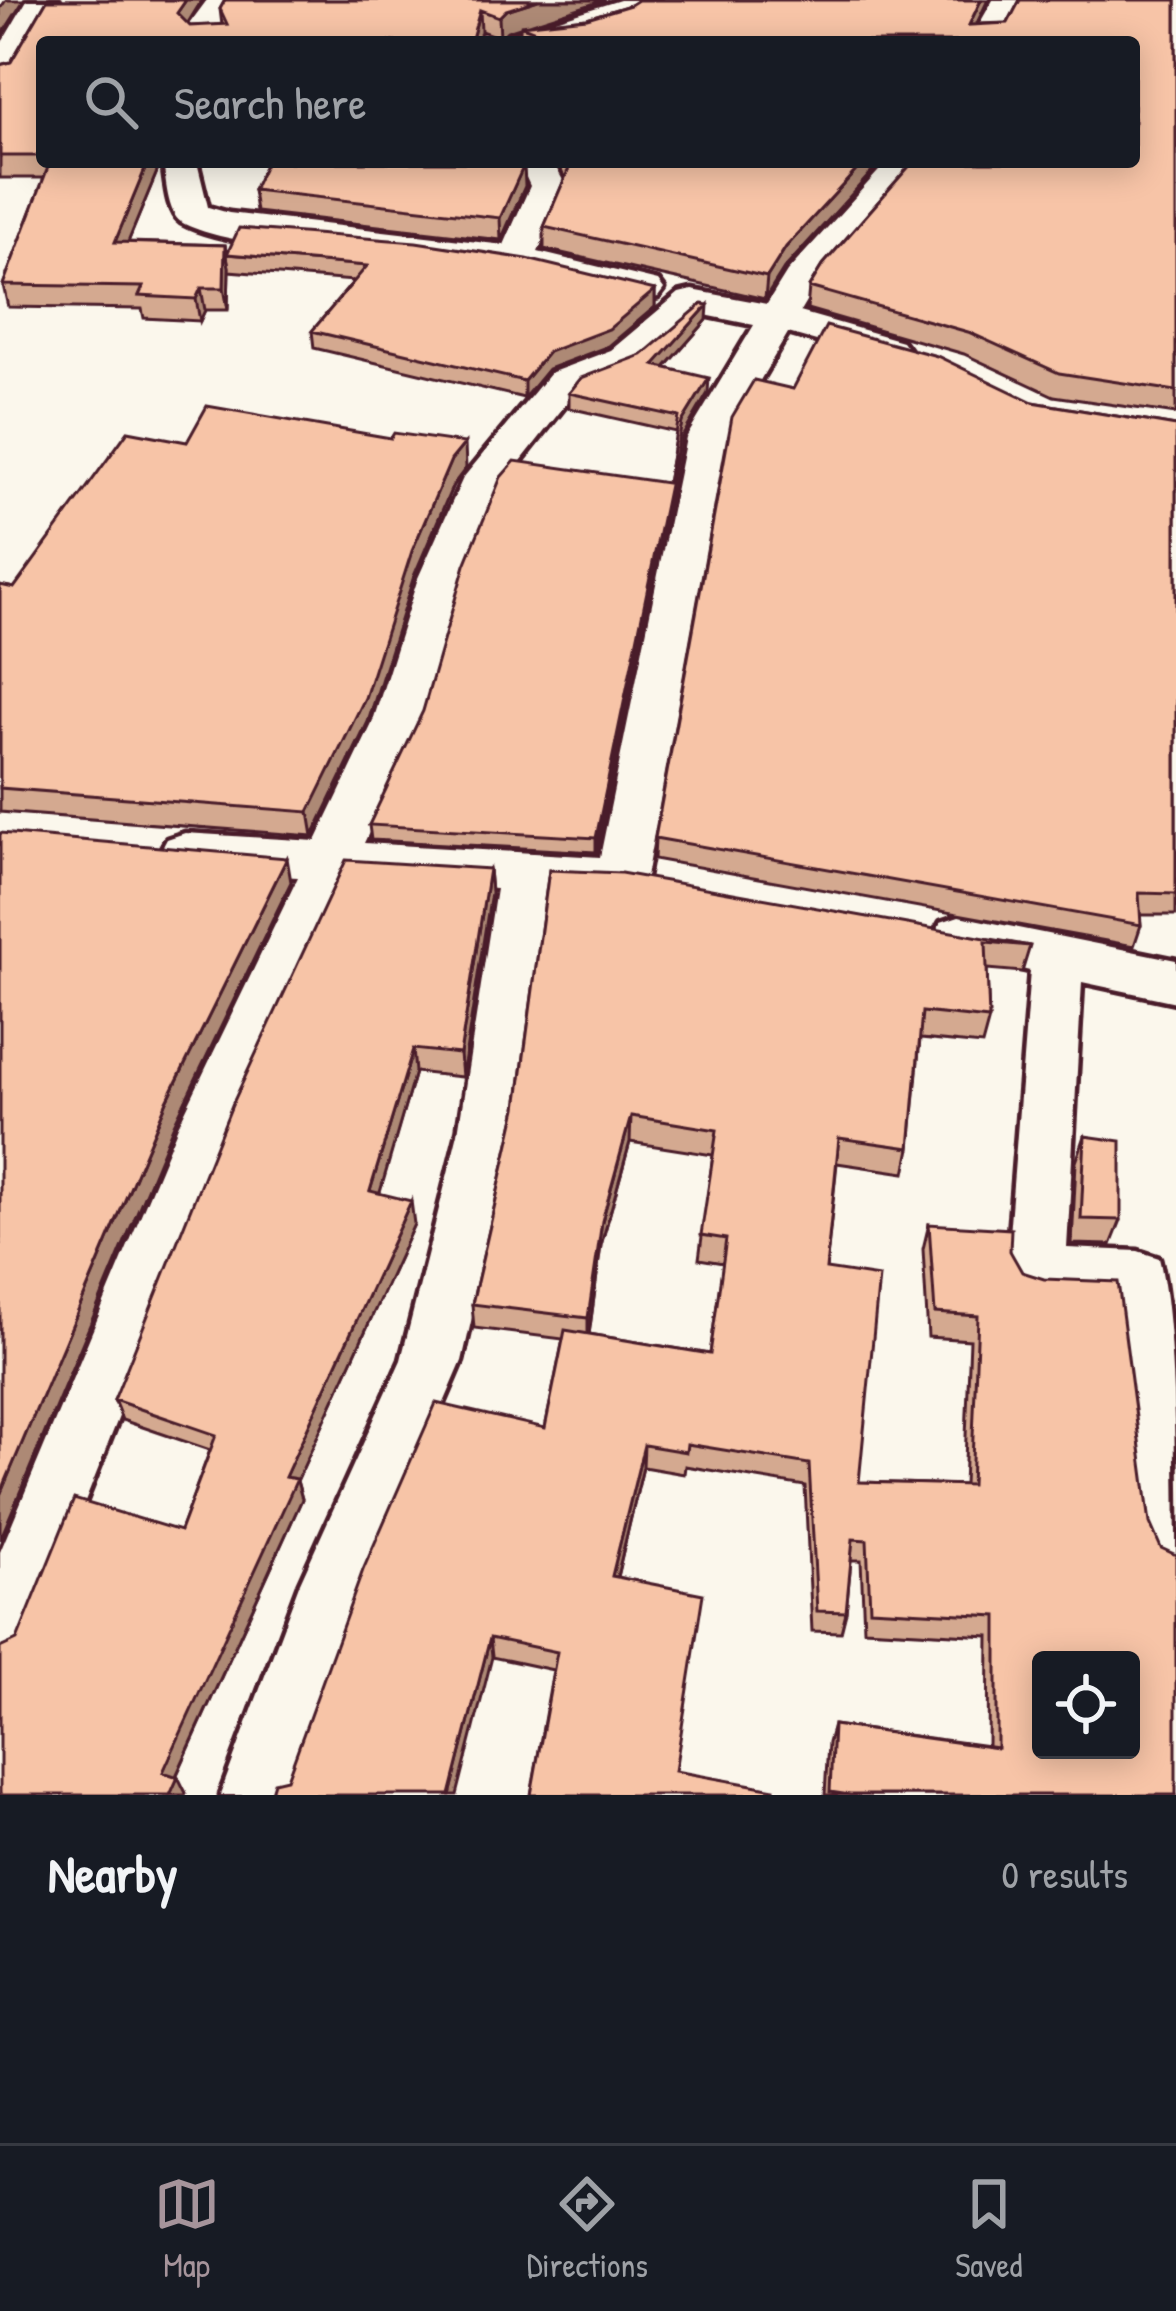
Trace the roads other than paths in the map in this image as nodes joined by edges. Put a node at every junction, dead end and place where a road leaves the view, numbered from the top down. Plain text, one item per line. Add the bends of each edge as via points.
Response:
1 (43, 0) edge
2 (223, 0) edge
3 (644, 0) edge
4 (1009, 0) edge
5 (204, 36) edge
6 (540, 36) edge
7 (988, 36) edge
8 (0, 74) edge
9 (181, 168) edge
10 (539, 168) edge
11 (901, 168) edge
12 (517, 258) junction
13 (692, 302) junction
14 (778, 317) junction
15 (928, 360) edge
16 (135, 848) edge
17 (336, 857) junction
18 (524, 870) junction
19 (915, 928) edge
20 (1057, 958) junction
21 (1176, 981) edge
22 (1176, 1544) edge
23 (0, 1632) edge
24 (255, 1795) edge

1 - 8 street
2 - 5 street
3 - 6 street
4 - 7 street
9 - 12 street via 190,213 236,230
10 - 12 street via 548,186
11 - 14 street via 800,280
12 - 13 street
13 - 14 street
13 - 17 street via 625,358 564,381 478,487 440,578 396,724
14 - 15 street
14 - 18 street via 706,438 643,881
16 - 17 street
17 - 18 street
17 - 23 street via 206,1126
18 - 24 street via 486,1132 430,1361 332,1585
19 - 20 street
20 - 21 street
20 - 22 street via 1036,1273 1138,1277

